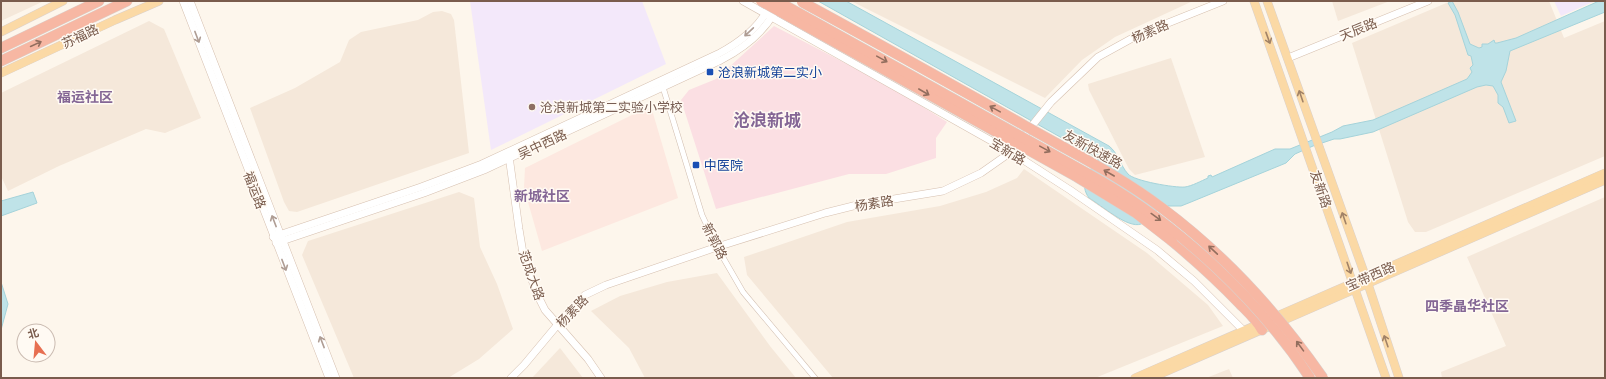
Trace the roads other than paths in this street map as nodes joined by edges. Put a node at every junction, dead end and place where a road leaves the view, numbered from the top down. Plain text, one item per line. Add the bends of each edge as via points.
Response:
1 (64, 1) edge
2 (86, 1) edge
3 (99, 1) edge
4 (127, 1) edge
5 (134, 1) edge
6 (159, 1) edge
7 (183, 1) edge
8 (190, 1) edge
9 (743, 1) edge
10 (777, 1) edge
11 (781, 1) edge
12 (1223, 1) edge
13 (1254, 1) edge
14 (1267, 1) edge
15 (1428, 1) edge
16 (801, 2) edge
17 (766, 6) edge
18 (88, 20) junction
19 (1, 32) edge
20 (1, 42) edge
21 (1, 48) edge
22 (1288, 58) junction
23 (1, 61) edge
24 (1, 73) edge
25 (662, 84) junction
26 (227, 106) junction
27 (1011, 152) junction
28 (509, 156) junction
29 (1605, 173) edge
30 (1605, 180) edge
31 (278, 239) junction
32 (717, 247) junction
33 (1366, 281) junction
34 (1355, 286) junction
35 (558, 325) junction
36 (1260, 327) junction
37 (1245, 334) junction
38 (329, 378) edge
39 (336, 378) edge
40 (511, 378) edge
41 (601, 378) edge
42 (815, 378) edge
43 (1135, 378) edge
44 (1151, 378) edge
45 (1310, 378) edge
46 (1324, 378) edge
47 (1386, 378) edge
48 (1399, 378) edge

1 - 19 main road
2 - 20 highway
3 - 21 highway
4 - 18 highway
5 - 18 highway
6 - 24 main road, 苏福路
7 -> 26 street, 福运路
8 - 26 street, 福运路
9 - 17 street, 宝新路
10 -> 45 highway, 友新快速路, bridge via 1101,181 1139,205 1193,247 1230,282 1284,343
11 - 17 street, 吴中西路
12 - 27 street, 杨素路 via 1138,35 1098,58 1051,102
13 -> 34 main road, 友新路
14 - 22 main road, 友新路
15 - 22 street, 天辰路
46 -> 16 highway, 友新快速路, bridge via 1271,310 1240,276 1162,207 1107,172
17 - 25 street, 吴中西路 via 753,29 731,47
17 - 27 street, 宝新路
17 -> 36 highway, bridge via 1084,181 1136,213 1218,282
23 -> 18 highway
33 -> 22 main road, 友新路
25 - 28 street, 吴中西路
25 - 32 street, 新郭路 via 702,215
26 - 31 street, 福运路
27 - 32 street, 杨素路 via 981,173 943,191 840,209
27 - 37 street, 宝新路 via 1156,250 1194,280
28 - 31 street, 吴中西路 via 435,189
28 - 35 street, 范成大路 via 523,253 536,292 545,310
29 - 33 main road, 宝带西路
30 - 33 main road, 宝带西路
31 -> 38 street, 福运路
39 -> 31 street, 福运路
32 - 35 street, 杨素路 via 606,285 585,295
32 - 42 street, 新郭路 via 743,292
33 - 34 main road, 宝带西路
48 -> 33 main road, 友新路
34 - 36 main road, 宝带西路
34 - 47 main road, 友新路
35 - 40 street, 杨素路
35 - 41 street, 范成大路
36 - 37 main road, 宝带西路
37 - 43 main road, 宝带西路
37 - 44 main road, 宝带西路

